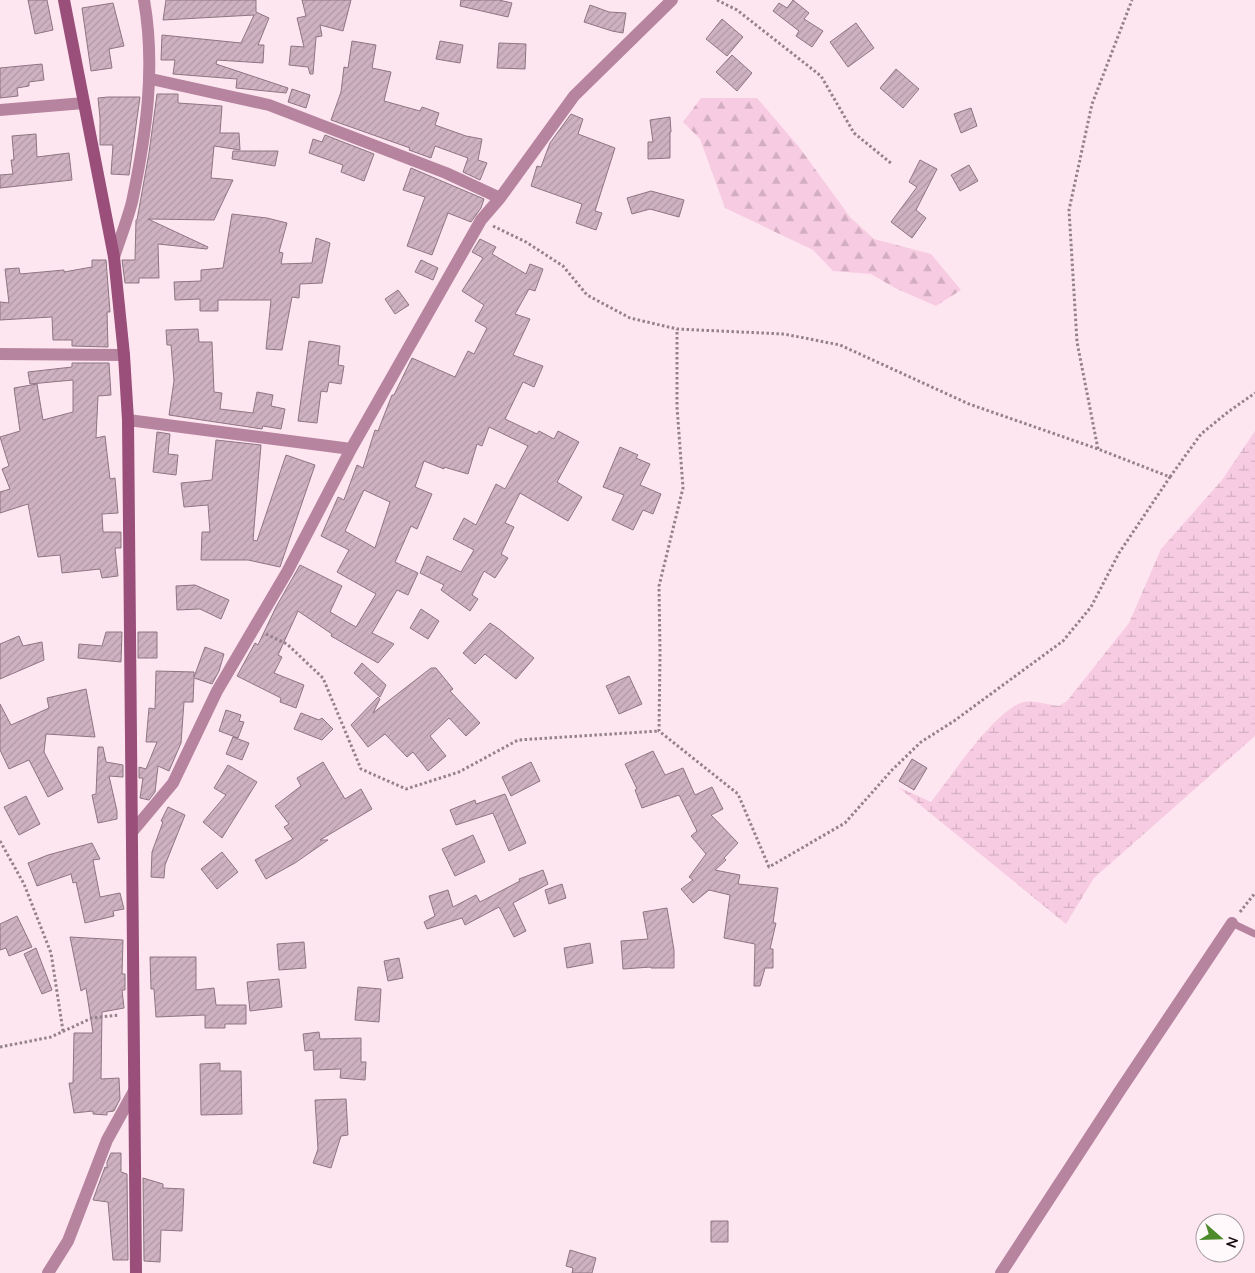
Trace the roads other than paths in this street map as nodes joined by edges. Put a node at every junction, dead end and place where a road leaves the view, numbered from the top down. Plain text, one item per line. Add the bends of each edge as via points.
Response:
1 (64, 0) edge
2 (144, 0) edge
3 (672, 0) edge
4 (151, 79) junction
5 (84, 103) junction
6 (0, 110) edge
7 (500, 198) junction
8 (114, 257) junction
9 (0, 354) edge
10 (124, 355) junction
11 (128, 420) junction
12 (351, 450) junction
13 (132, 832) junction
14 (1232, 923) joint
15 (1255, 934) edge
16 (134, 1091) junction
17 (48, 1273) edge
18 (136, 1273) edge
19 (1001, 1273) edge

1 - 5 street
2 - 4 street
3 - 7 street via 574,96
4 - 7 street via 269,105 446,173
4 - 8 street via 131,204
5 - 6 street
5 - 8 street
7 - 12 street via 481,220
8 - 10 street
9 - 10 street
10 - 11 street
11 - 12 street
11 - 13 street
12 - 13 street via 288,572 218,691 173,783
13 - 16 street
14 - 15 lane
14 - 19 street
16 - 17 street via 106,1140 68,1241
16 - 18 street

